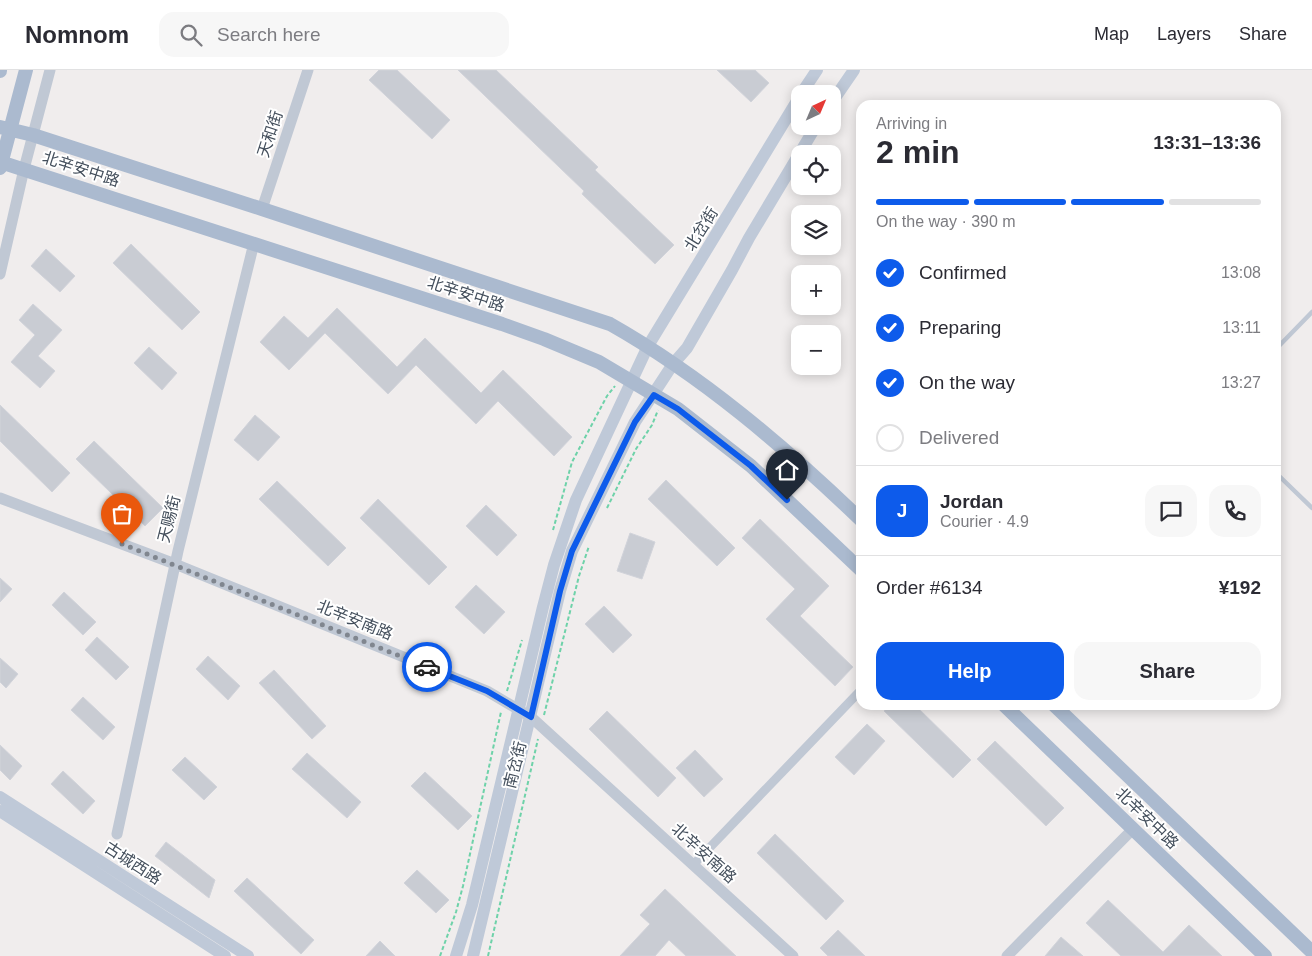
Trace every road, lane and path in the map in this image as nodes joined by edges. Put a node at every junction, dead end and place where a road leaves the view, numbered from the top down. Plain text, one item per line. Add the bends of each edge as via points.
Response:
1 (26, 70) edge
2 (50, 70) edge
3 (308, 70) edge
4 (817, 70) edge
5 (854, 70) edge
6 (807, 85) edge
7 (841, 89) edge
8 (791, 111) edge
9 (6, 128) edge
10 (33, 135) junction
11 (811, 135) edge
12 (0, 164) edge
13 (24, 169) junction
14 (262, 209) junction
15 (254, 243) junction
16 (0, 274) edge
17 (1312, 312) edge
18 (1281, 344) edge
19 (648, 346) junction
20 (673, 364) junction
21 (632, 381) junction
22 (658, 397) junction
23 (1281, 478) edge
24 (0, 498) edge
25 (1312, 508) edge
26 (607, 509) dead end
27 (856, 515) edge
28 (590, 540) dead end
29 (175, 564) junction
30 (856, 565) edge
31 (856, 695) edge
32 (519, 708) junction
33 (1009, 710) edge
34 (1059, 710) edge
35 (531, 717) junction
36 (542, 726) junction
37 (0, 797) edge
38 (0, 811) edge
39 (1133, 829) junction
40 (117, 834) dead end
41 (693, 864) junction
42 (1312, 952) edge
43 (225, 956) edge
44 (248, 956) edge
45 (456, 956) edge
46 (473, 956) edge
47 (488, 956) edge
48 (793, 956) edge
49 (1007, 956) edge
50 (1265, 956) edge

1 - 9 main road
2 - 10 street
3 - 14 street, 天和街
4 - 6 main road, 北岔街
5 - 7 main road
8 - 19 main road, 北岔街
9 - 10 main road, 北辛安中路
9 - 12 main road
10 - 13 street
10 - 14 main road, 北辛安中路
11 - 20 main road via 687,348
12 - 13 main road, 北辛安中路
13 - 15 main road, 北辛安中路
13 - 16 street
14 - 19 main road, 北辛安中路 via 610,324
15 - 21 main road, 北辛安中路 via 544,339 600,362
15 - 29 street, 天赐街
17 - 18 lane
19 - 20 main road, 北辛安中路
19 - 21 main road, 北岔街
20 - 22 main road
20 - 27 main road, 北辛安中路 via 766,433
21 - 22 main road, 北辛安中路
21 - 32 main road, 南岔街 via 576,500 554,565
22 - 26 path via 652,424
22 - 30 main road, 北辛安中路 via 751,466
22 - 35 main road, 南岔街 via 635,422 572,551
23 - 25 lane
24 - 29 street, 北辛安南路
28 - 36 path, 南岔街
29 - 32 street, 北辛安南路 via 487,691
29 - 40 street, 天赐街
31 - 41 street
32 - 35 street, 北辛安南路
32 - 45 main road, 南岔街 via 472,905
33 - 39 main road, 北辛安中路
34 - 42 main road, 北辛安中路
35 - 36 street, 北辛安南路
35 - 46 main road, 南岔街
36 - 41 street, 北辛安南路
36 - 47 path, 南岔街
37 - 44 main road, 古城西路
38 - 43 main road, 古城西路
39 - 49 street
39 - 50 main road, 北辛安中路
41 - 48 street, 北辛安南路

